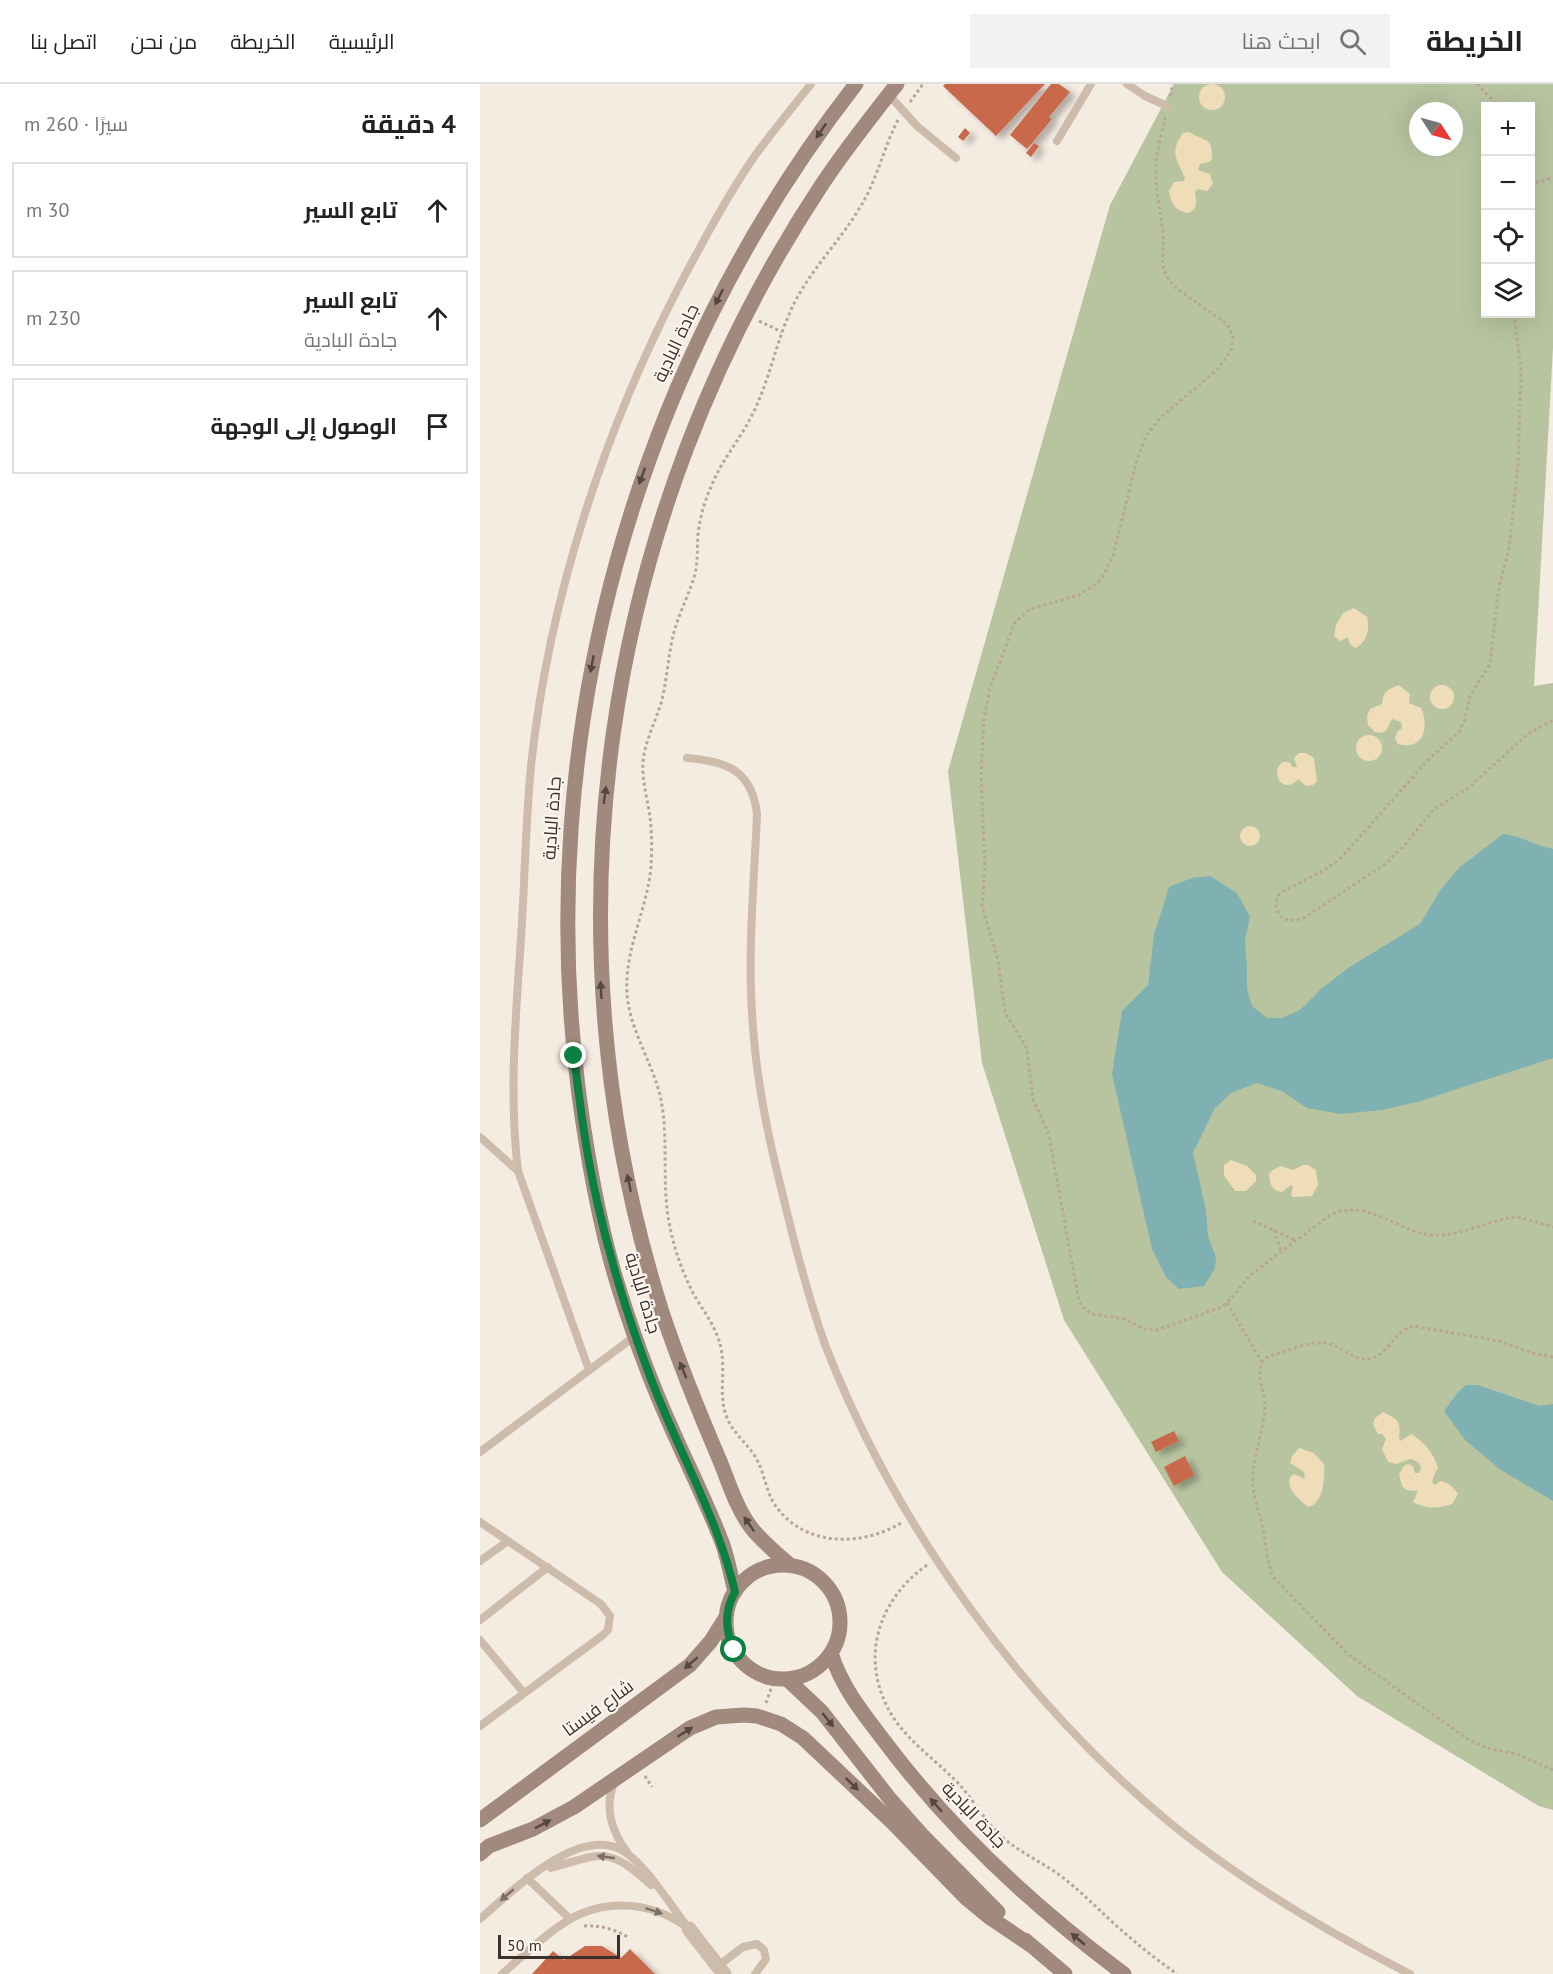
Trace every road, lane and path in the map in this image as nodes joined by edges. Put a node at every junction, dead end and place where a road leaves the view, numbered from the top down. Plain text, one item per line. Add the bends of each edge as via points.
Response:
1 (811, 84) edge
2 (856, 84) edge
3 (923, 84) edge
4 (1092, 84) edge
5 (1127, 84) edge
6 (1173, 84) edge
7 (1477, 84) edge
8 (893, 89) edge
9 (1494, 102) edge
10 (1167, 106) junction
11 (903, 112) junction
12 (1058, 141) dead end
13 (957, 158) dead end
14 (1553, 178) edge
15 (1535, 183) edge
16 (747, 315) junction
17 (1515, 318) edge
18 (782, 332) junction
19 (1553, 720) edge
20 (687, 758) dead end
21 (480, 1137) edge
22 (518, 1171) junction
23 (1253, 1221) dead end
24 (1553, 1227) edge
25 (1274, 1230) junction
26 (1296, 1241) junction
27 (1282, 1252) junction
28 (1227, 1303) junction
29 (635, 1336) junction
30 (1553, 1357) edge
31 (1262, 1362) junction
32 (589, 1370) junction
33 (480, 1452) edge
34 (910, 1517) junction
35 (480, 1522) edge
36 (508, 1541) junction
37 (935, 1559) junction
38 (480, 1561) edge
39 (790, 1565) junction
40 (548, 1567) junction
41 (735, 1592) junction
42 (726, 1617) junction
43 (480, 1620) edge
44 (480, 1640) edge
45 (831, 1653) junction
46 (786, 1679) junction
47 (524, 1693) junction
48 (480, 1726) edge
49 (1553, 1770) edge
50 (618, 1777) junction
51 (480, 1820) edge
52 (484, 1850) edge
53 (632, 1858) junction
54 (538, 1871) junction
55 (527, 1878) junction
56 (664, 1896) junction
57 (480, 1919) edge
58 (570, 1919) junction
59 (580, 1926) dead end
60 (689, 1929) junction
61 (628, 1936) dead end
62 (1032, 1946) junction
63 (721, 1970) edge
64 (502, 1974) edge
65 (755, 1974) edge
66 (1065, 1974) edge
67 (1124, 1974) edge
68 (1177, 1974) edge
69 (1410, 1974) edge

1 - 22 lane via 754,158 705,237 662,320 604,460 565,583 545,674 531,766 513,1078
2 -> 29 street, جادة البادية via 757,230 688,362 656,438 620,546 585,697 569,840 567,923 572,1036 596,1199
3 - 11 path
4 - 12 lane
5 - 10 lane
6 - 10 path
7 - 9 path
8 - 11 lane
8 - 16 street, جادة البادية via 821,186
10 - 28 path via 1156,163 1162,264 1175,288 1227,324 1233,337 1232,351 1146,436 1113,556 1104,575 1079,595 1030,609 1011,628 984,718 982,907 998,960 1005,1012 1027,1049 1033,1099 1051,1142 1082,1307 1092,1314 1125,1319 1152,1331
11 - 13 lane
11 - 18 path via 861,207 809,277
14 - 15 path
16 - 18 path
39 -> 16 street, جادة البادية via 762,1541 740,1510 675,1353 657,1294 640,1234 616,1114 599,932 604,804 635,614 682,462
17 - 19 path via 1521,369 1518,467 1488,670 1470,696 1465,719 1454,737 1428,760 1340,859 1280,893 1276,902 1278,912 1290,921 1304,918 1385,864 1434,809 1468,788 1528,734
18 - 34 path via 762,396 718,470 705,502 694,575 673,635 662,702 644,752 651,865 630,956 627,994 664,1116 666,1198 672,1236 685,1275 721,1345 723,1404 730,1424 758,1462 771,1498 799,1527 825,1538 862,1539 883,1533
20 - 34 lane via 713,760 732,768 747,783 756,803 752,1015 774,1160 826,1346
21 - 22 lane
22 - 32 lane
23 - 25 path
24 - 26 path via 1514,1217 1432,1235 1377,1215 1344,1211 1330,1215
25 - 26 path
25 - 27 path
26 - 27 path
27 - 28 path via 1247,1278
28 - 31 path
29 - 32 lane
29 - 41 street, جادة البادية via 665,1415 721,1540
30 - 31 path via 1499,1341 1414,1326 1401,1330 1369,1359 1321,1342
31 - 49 path via 1259,1369 1265,1405 1253,1489 1274,1578 1349,1655 1470,1740
32 - 33 lane
34 - 37 lane
35 - 36 lane
36 - 38 lane
36 - 40 lane
37 - 68 path via 902,1586 881,1621 875,1662 885,1702 918,1748 956,1781 1000,1836 1065,1879
37 - 69 lane via 1037,1692 1134,1791 1200,1846 1279,1901
39 - 41 street via 759,1570
39 - 45 street via 817,1575 835,1597 841,1625
40 - 43 lane
40 - 47 lane via 608,1610 610,1623 603,1635
41 - 42 street
42 - 46 street via 728,1638 741,1661 762,1675
42 -> 51 street, شارع فيستا via 690,1665
44 - 47 lane
45 - 46 street via 812,1671
67 -> 45 street, جادة البادية via 1051,1916 971,1843 913,1779 853,1700
46 -> 62 street via 822,1712 922,1835
47 - 48 lane
52 -> 50 street via 554,1819
50 - 53 lane via 610,1795 610,1812 615,1832
50 -> 62 street via 690,1728 716,1717 757,1716 781,1724 815,1748 966,1898
53 - 54 lane via 613,1846 591,1844
53 - 56 lane
54 - 55 lane
56 -> 54 lane via 630,1866 610,1856 588,1856
55 -> 57 lane
55 - 58 lane
56 - 60 lane
58 -> 60 lane via 614,1905 628,1905 667,1916
58 - 64 lane
59 - 61 path via 597,1925
60 - 63 street
62 - 66 street
63 - 65 lane via 747,1944 756,1944 764,1950 766,1959

